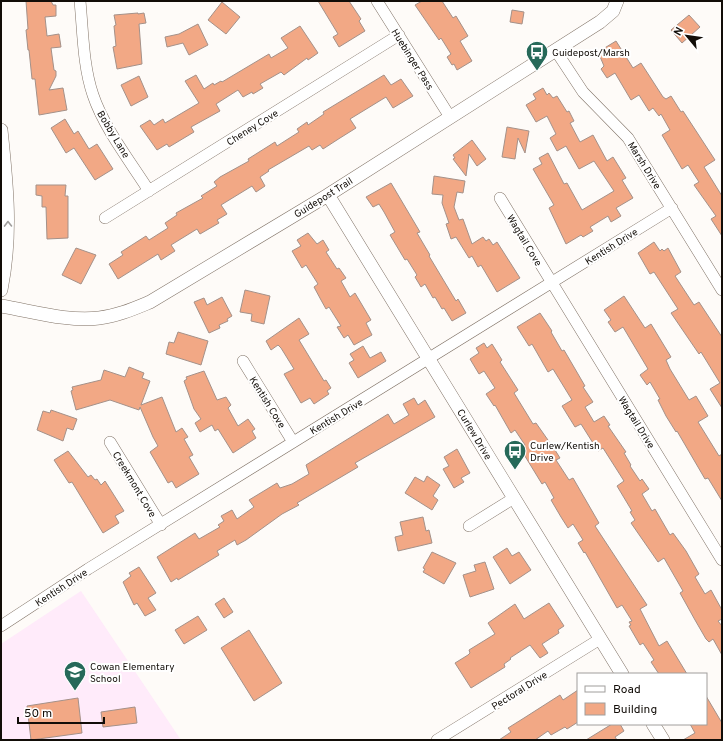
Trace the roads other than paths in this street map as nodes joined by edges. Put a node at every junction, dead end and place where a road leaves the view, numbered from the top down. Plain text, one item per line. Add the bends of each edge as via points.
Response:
1 (80, 1) edge
2 (377, 1) edge
3 (617, 1) edge
4 (399, 35) junction
5 (556, 50) junction
6 (450, 117) junction
7 (1, 130) edge
8 (149, 191) junction
9 (328, 195) junction
10 (500, 198) dead end
11 (672, 208) junction
12 (105, 218) dead end
13 (551, 283) junction
14 (1, 290) edge
15 (722, 290) edge
16 (1, 306) edge
17 (429, 359) junction
18 (243, 361) dead end
19 (110, 442) dead end
20 (293, 442) junction
21 (514, 498) junction
22 (161, 525) junction
23 (469, 526) dead end
24 (722, 560) edge
25 (1, 626) edge
26 (600, 639) junction
27 (621, 673) edge
28 (654, 725) edge
29 (437, 740) edge
30 (663, 740) edge

1 - 8 street, Bobby Lane via 87,72 92,95 100,114
2 - 4 street, Huebinger Pass
3 - 5 street, Guidepost Trail via 613,11 600,22
4 - 6 street, Huebinger Pass
4 - 8 street, Cheney Cove
5 - 6 street, Guidepost Trail
5 - 11 street, Marsh Drive via 583,92 628,138
6 - 9 street, Guidepost Trail
14 -> 7 street via 8,235 8,198
8 - 12 street, Cheney Cove
9 - 16 street, Guidepost Trail via 150,302 124,312 99,318 70,317
9 - 17 street, Curlew Drive
10 - 13 street, Wagtail Cove
11 - 13 street, Kentish Drive
11 - 15 street, Marsh Drive
13 - 17 street, Kentish Drive
13 - 24 street, Wagtail Drive
17 - 20 street, Kentish Drive
17 - 21 street, Curlew Drive
18 - 20 street, Kentish Cove
19 - 22 street, Creekmont Cove
20 - 22 street, Kentish Drive
21 - 23 street
21 - 26 street, Curlew Drive
22 - 25 street, Kentish Drive
26 - 27 street, Curlew Drive
26 - 29 street, Pectoral Drive
28 - 30 street

